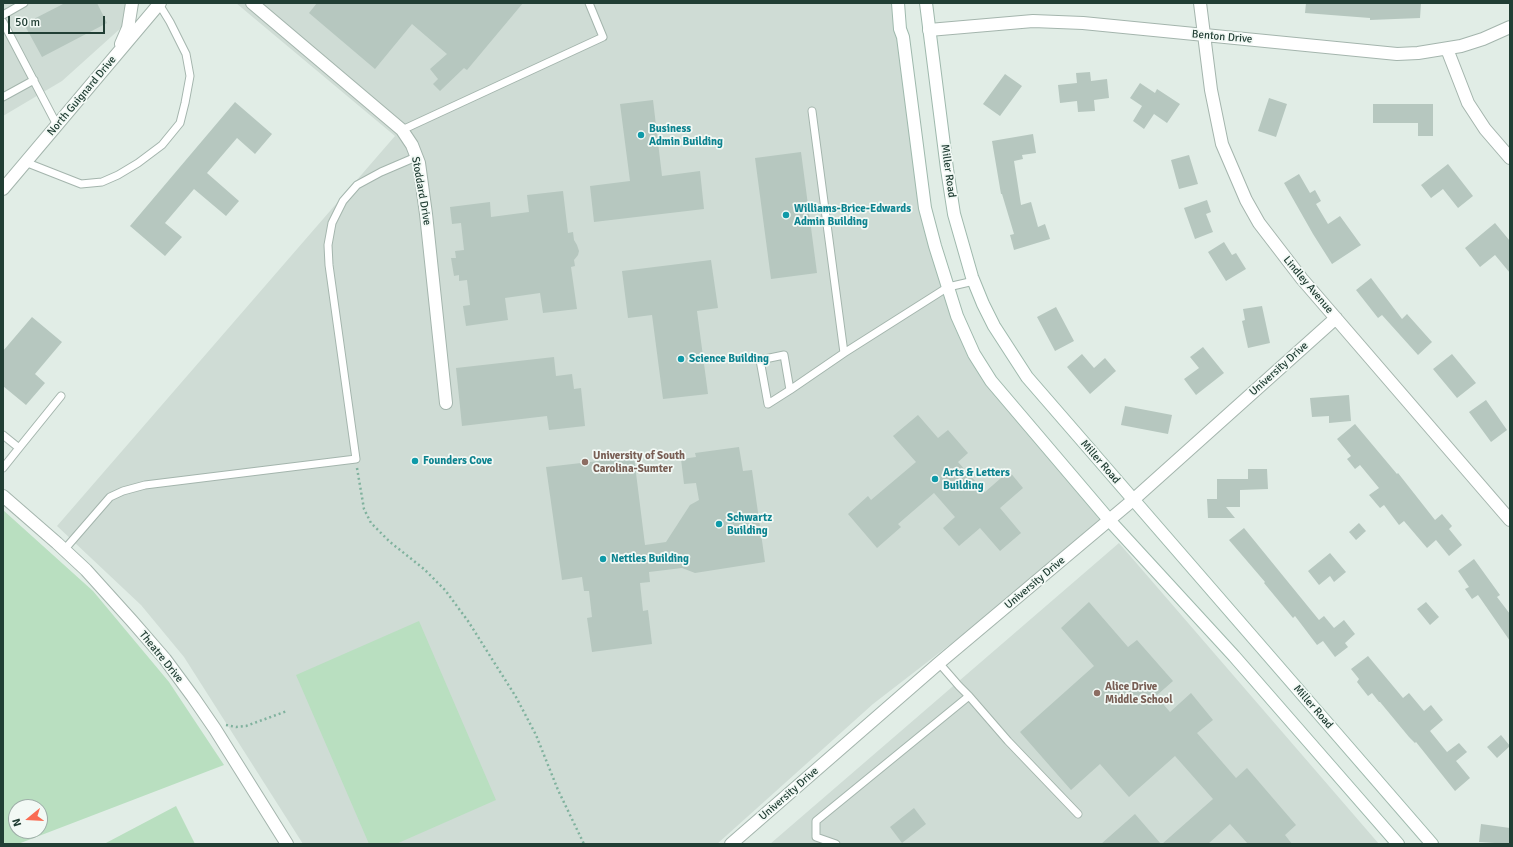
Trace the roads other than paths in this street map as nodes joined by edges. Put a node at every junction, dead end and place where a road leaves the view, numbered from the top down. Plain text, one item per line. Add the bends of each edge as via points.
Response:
1 (24, 3) edge
2 (132, 3) edge
3 (252, 3) edge
4 (589, 3) edge
5 (898, 3) edge
6 (926, 3) edge
7 (1200, 3) edge
8 (160, 4) edge
9 (3, 15) edge
10 (3, 22) edge
11 (1510, 27) edge
12 (929, 30) junction
13 (1204, 35) junction
14 (1447, 49) junction
15 (115, 56) junction
16 (34, 80) junction
17 (3, 97) edge
18 (812, 111) dead end
19 (57, 124) junction
20 (402, 130) junction
21 (416, 157) junction
22 (1510, 158) edge
23 (25, 162) junction
24 (3, 189) edge
25 (974, 281) junction
26 (948, 287) junction
27 (1336, 318) junction
28 (844, 353) junction
29 (790, 390) junction
30 (61, 396) dead end
31 (446, 403) dead end
32 (3, 435) edge
33 (19, 448) junction
34 (3, 468) edge
35 (3, 496) edge
36 (1133, 500) junction
37 (1510, 520) edge
38 (1110, 521) junction
39 (64, 550) junction
40 (939, 663) junction
41 (969, 696) junction
42 (1078, 814) dead end
43 (287, 844) edge
44 (731, 844) edge
45 (836, 844) edge
46 (1398, 844) edge
47 (1432, 844) edge

1 - 9 lane
2 - 15 street via 128,28
3 - 20 street, Stoddard Drive
4 - 20 lane via 602,37
5 - 26 street via 925,208
6 - 12 street, Miller Road
7 - 13 street, Lindley Avenue
8 - 15 street, North Guignard Drive
8 - 23 lane via 186,54 190,76 186,104 180,122 162,145 138,164 102,182 81,184
10 - 16 lane
11 - 14 street, Benton Drive via 1483,39
12 - 13 street, Benton Drive via 1033,21 1083,23
12 - 25 street, Miller Road via 954,214
13 - 14 street, Benton Drive via 1397,54
13 - 27 street, Lindley Avenue via 1211,90 1222,144 1246,200 1274,245
14 - 22 street via 1468,103 1485,129
15 - 19 street, North Guignard Drive
16 - 17 lane
16 - 19 lane
18 - 28 lane
19 - 23 street, North Guignard Drive
20 - 21 street, Stoddard Drive
21 - 31 street, Stoddard Drive via 426,214
21 - 39 lane via 357,185 343,201 332,223 328,245 329,265 356,459 145,485 123,491 110,497
23 - 24 street, North Guignard Drive
25 - 26 lane
25 - 36 street, Miller Road via 994,326 1026,377
26 - 28 lane
26 - 38 street via 957,316 974,354 991,380
27 - 36 street, University Drive
27 - 37 street, Lindley Avenue
28 - 29 lane
29 - 29 lane via 768,404 760,360 784,355
30 - 33 lane
32 - 33 lane
33 - 34 lane
35 - 39 street, Theatre Drive
36 - 38 street, University Drive
36 - 47 street, Miller Road
38 - 40 street, University Drive
38 - 46 street via 1234,656
39 - 43 street, Theatre Drive via 101,587 160,654 193,697
40 - 41 lane
40 - 44 street, University Drive
41 - 42 lane
41 - 45 lane via 816,821 816,837

